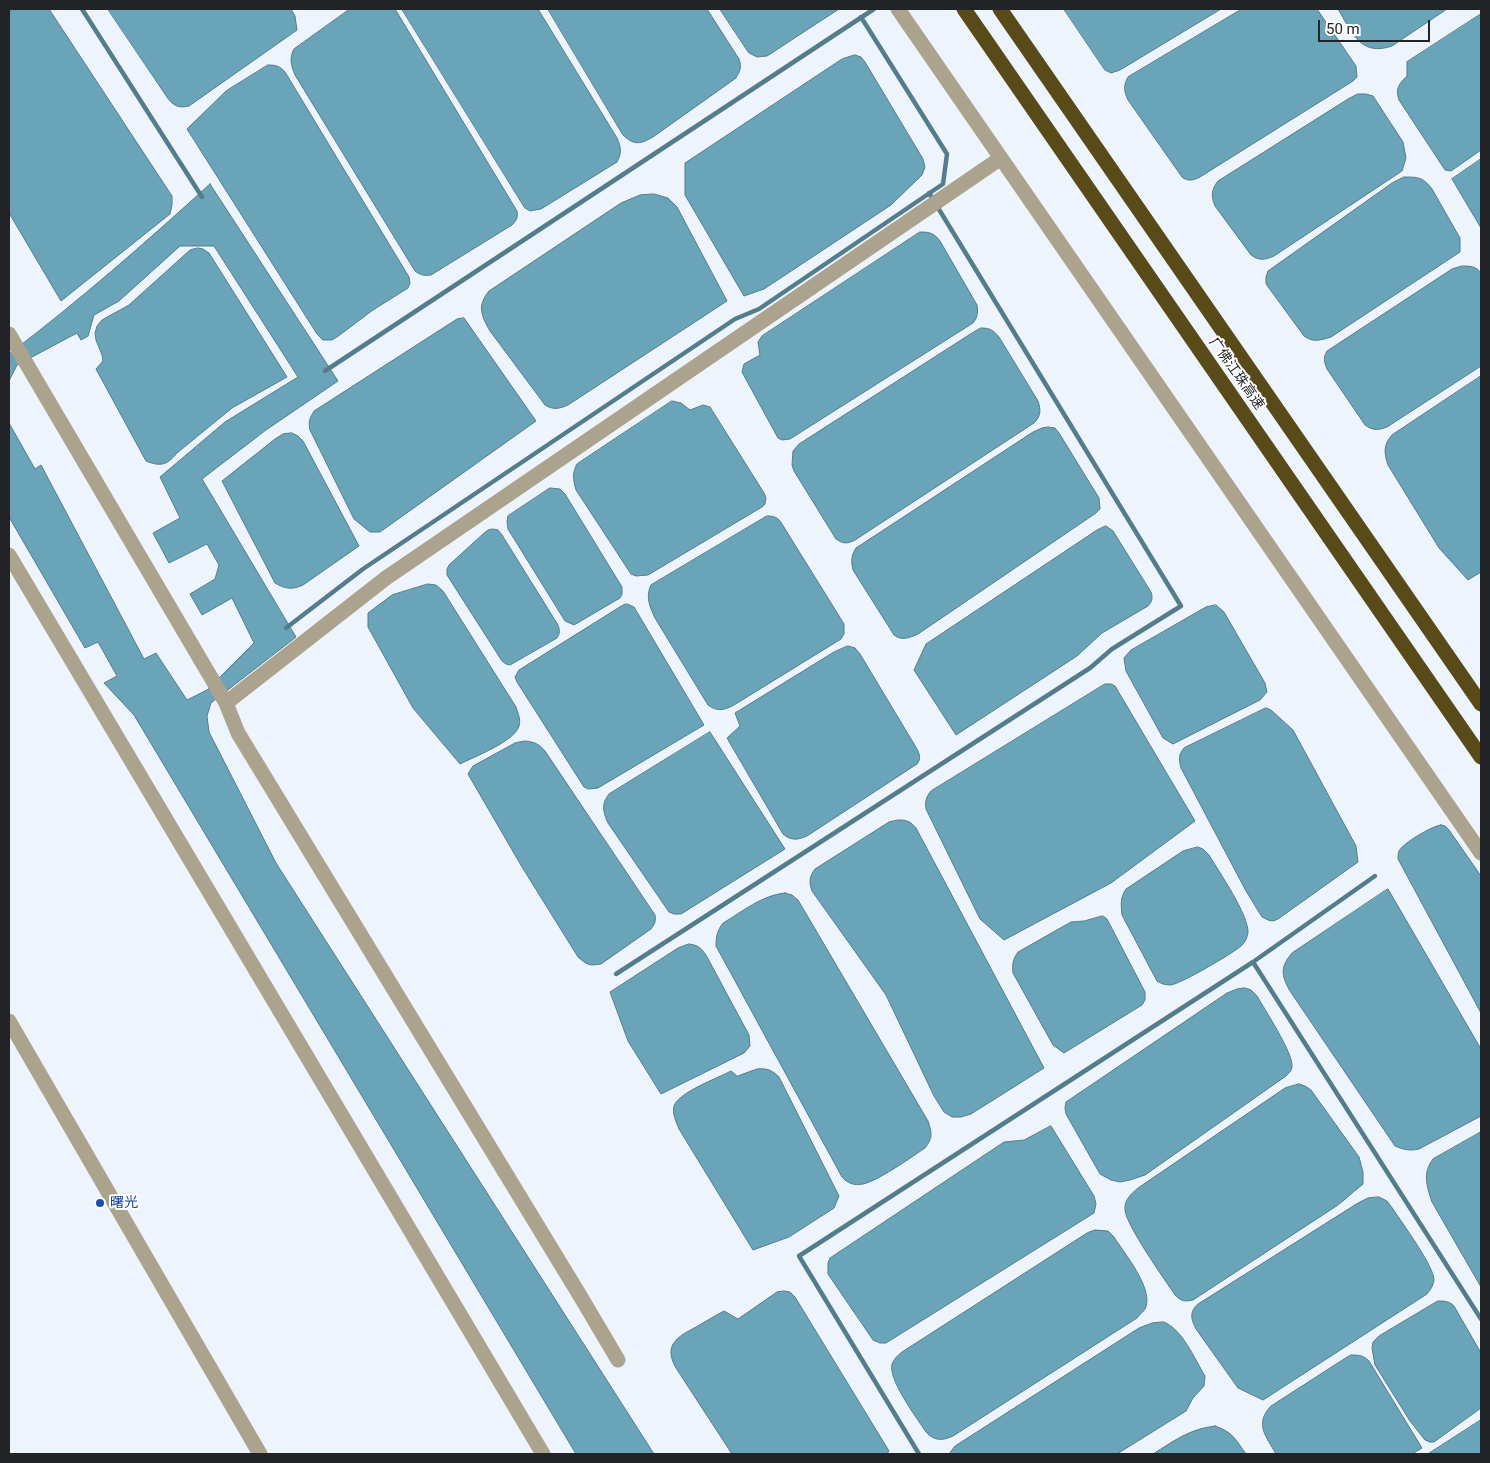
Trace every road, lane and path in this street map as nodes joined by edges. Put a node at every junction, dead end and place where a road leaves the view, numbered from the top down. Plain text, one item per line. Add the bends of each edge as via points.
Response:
1 (898, 9) edge
2 (964, 9) edge
3 (1000, 9) edge
4 (1001, 158) junction
5 (9, 334) edge
6 (9, 555) edge
7 (226, 703) junction
8 (1481, 704) edge
9 (1481, 757) edge
10 (1481, 853) edge
11 (9, 1021) edge
12 (618, 1360) dead end
13 (260, 1454) edge
14 (543, 1454) edge

1 - 4 street
2 - 9 highway, 广佛江珠高速
3 - 8 highway, 广佛江珠高速
4 - 7 street via 386,578
4 - 10 street
5 - 7 street
6 - 14 street
7 - 12 street via 238,733
11 - 13 street

